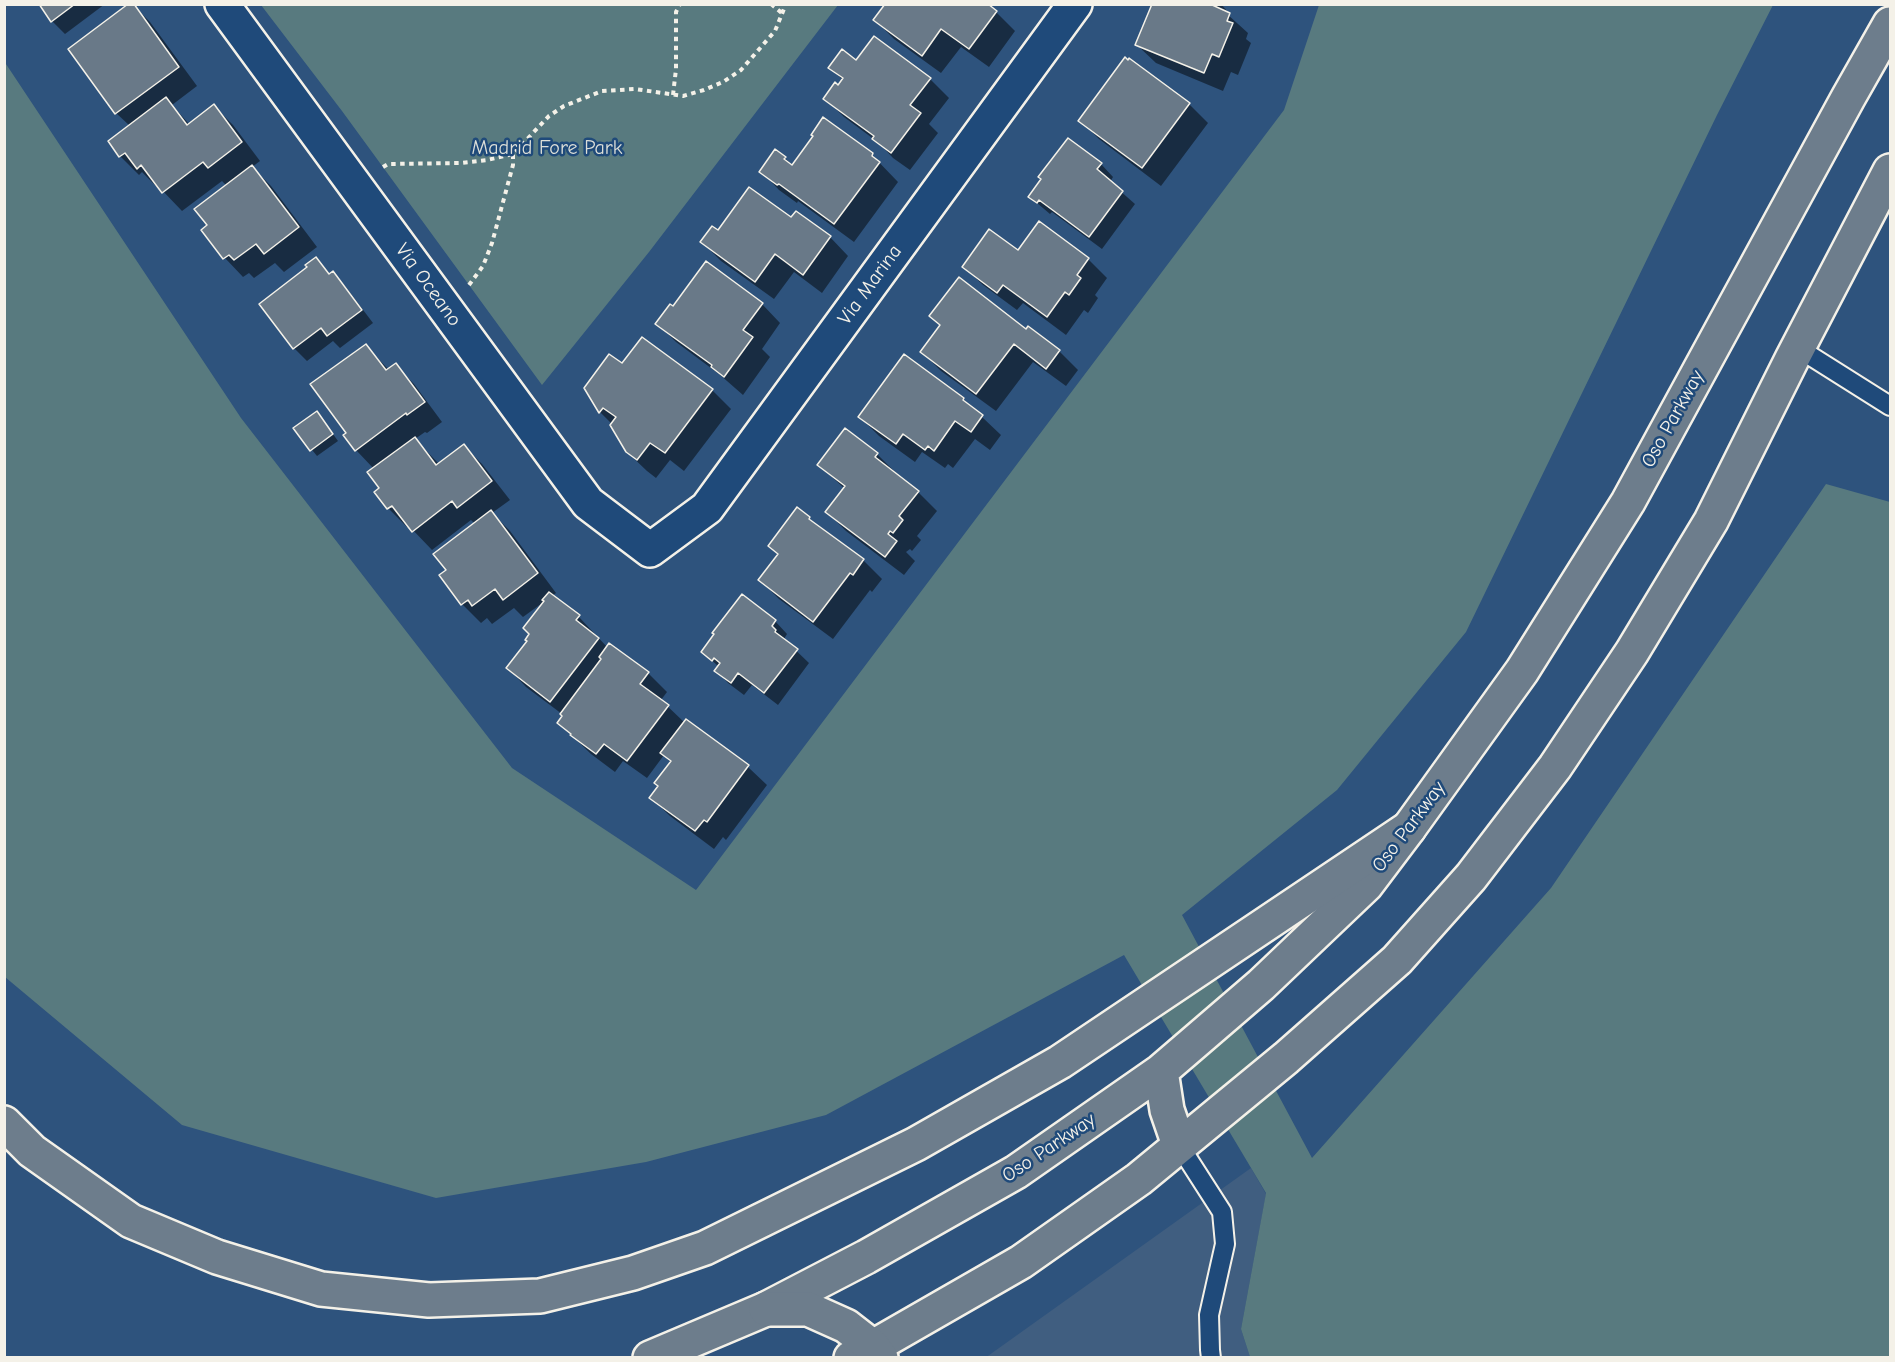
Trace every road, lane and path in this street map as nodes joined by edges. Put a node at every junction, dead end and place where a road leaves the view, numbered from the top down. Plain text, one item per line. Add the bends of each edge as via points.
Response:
1 (222, 4) edge
2 (680, 4) edge
3 (771, 4) edge
4 (786, 4) edge
5 (1074, 4) edge
6 (783, 14) junction
7 (1890, 24) edge
8 (673, 95) junction
9 (513, 154) junction
10 (1890, 171) edge
11 (356, 187) junction
12 (444, 306) junction
13 (1798, 348) junction
14 (1890, 406) edge
15 (650, 550) joint
16 (1409, 828) junction
17 (1161, 1071) junction
18 (4, 1123) edge
19 (1179, 1145) junction
20 (766, 1309) junction
21 (868, 1354) edge
22 (650, 1358) edge
23 (1211, 1358) edge

1 - 11 street, Via Oceano
2 - 8 path via 676,12
3 - 6 path
4 - 6 path
5 - 15 street, Via Marina via 707,508
6 - 8 path via 775,31 741,70 704,90
7 - 16 main road, Oso Parkway via 1628,502 1522,671
8 - 9 path via 619,89 587,96 549,116
9 - 11 path via 460,163 388,164
9 - 12 path via 483,266
10 - 13 main road
11 - 12 street, Via Oceano
12 - 15 street, Via Oceano via 588,503
13 - 14 lane
13 - 19 main road via 1711,521 1632,652 1555,767 1471,877 1397,960
16 - 17 main road, Oso Parkway via 1366,885 1261,985
16 - 18 main road via 1060,1062 916,1144 705,1248 633,1273 540,1296 429,1300 321,1289 217,1257 131,1221 32,1151
17 - 19 main road via 1167,1110
17 - 20 main road, Oso Parkway via 1016,1172
19 - 21 main road via 1139,1179 1021,1262
19 - 23 lane via 1222,1212 1225,1244 1209,1315
20 - 21 main road via 808,1309 846,1326
20 - 22 main road, Oso Parkway

